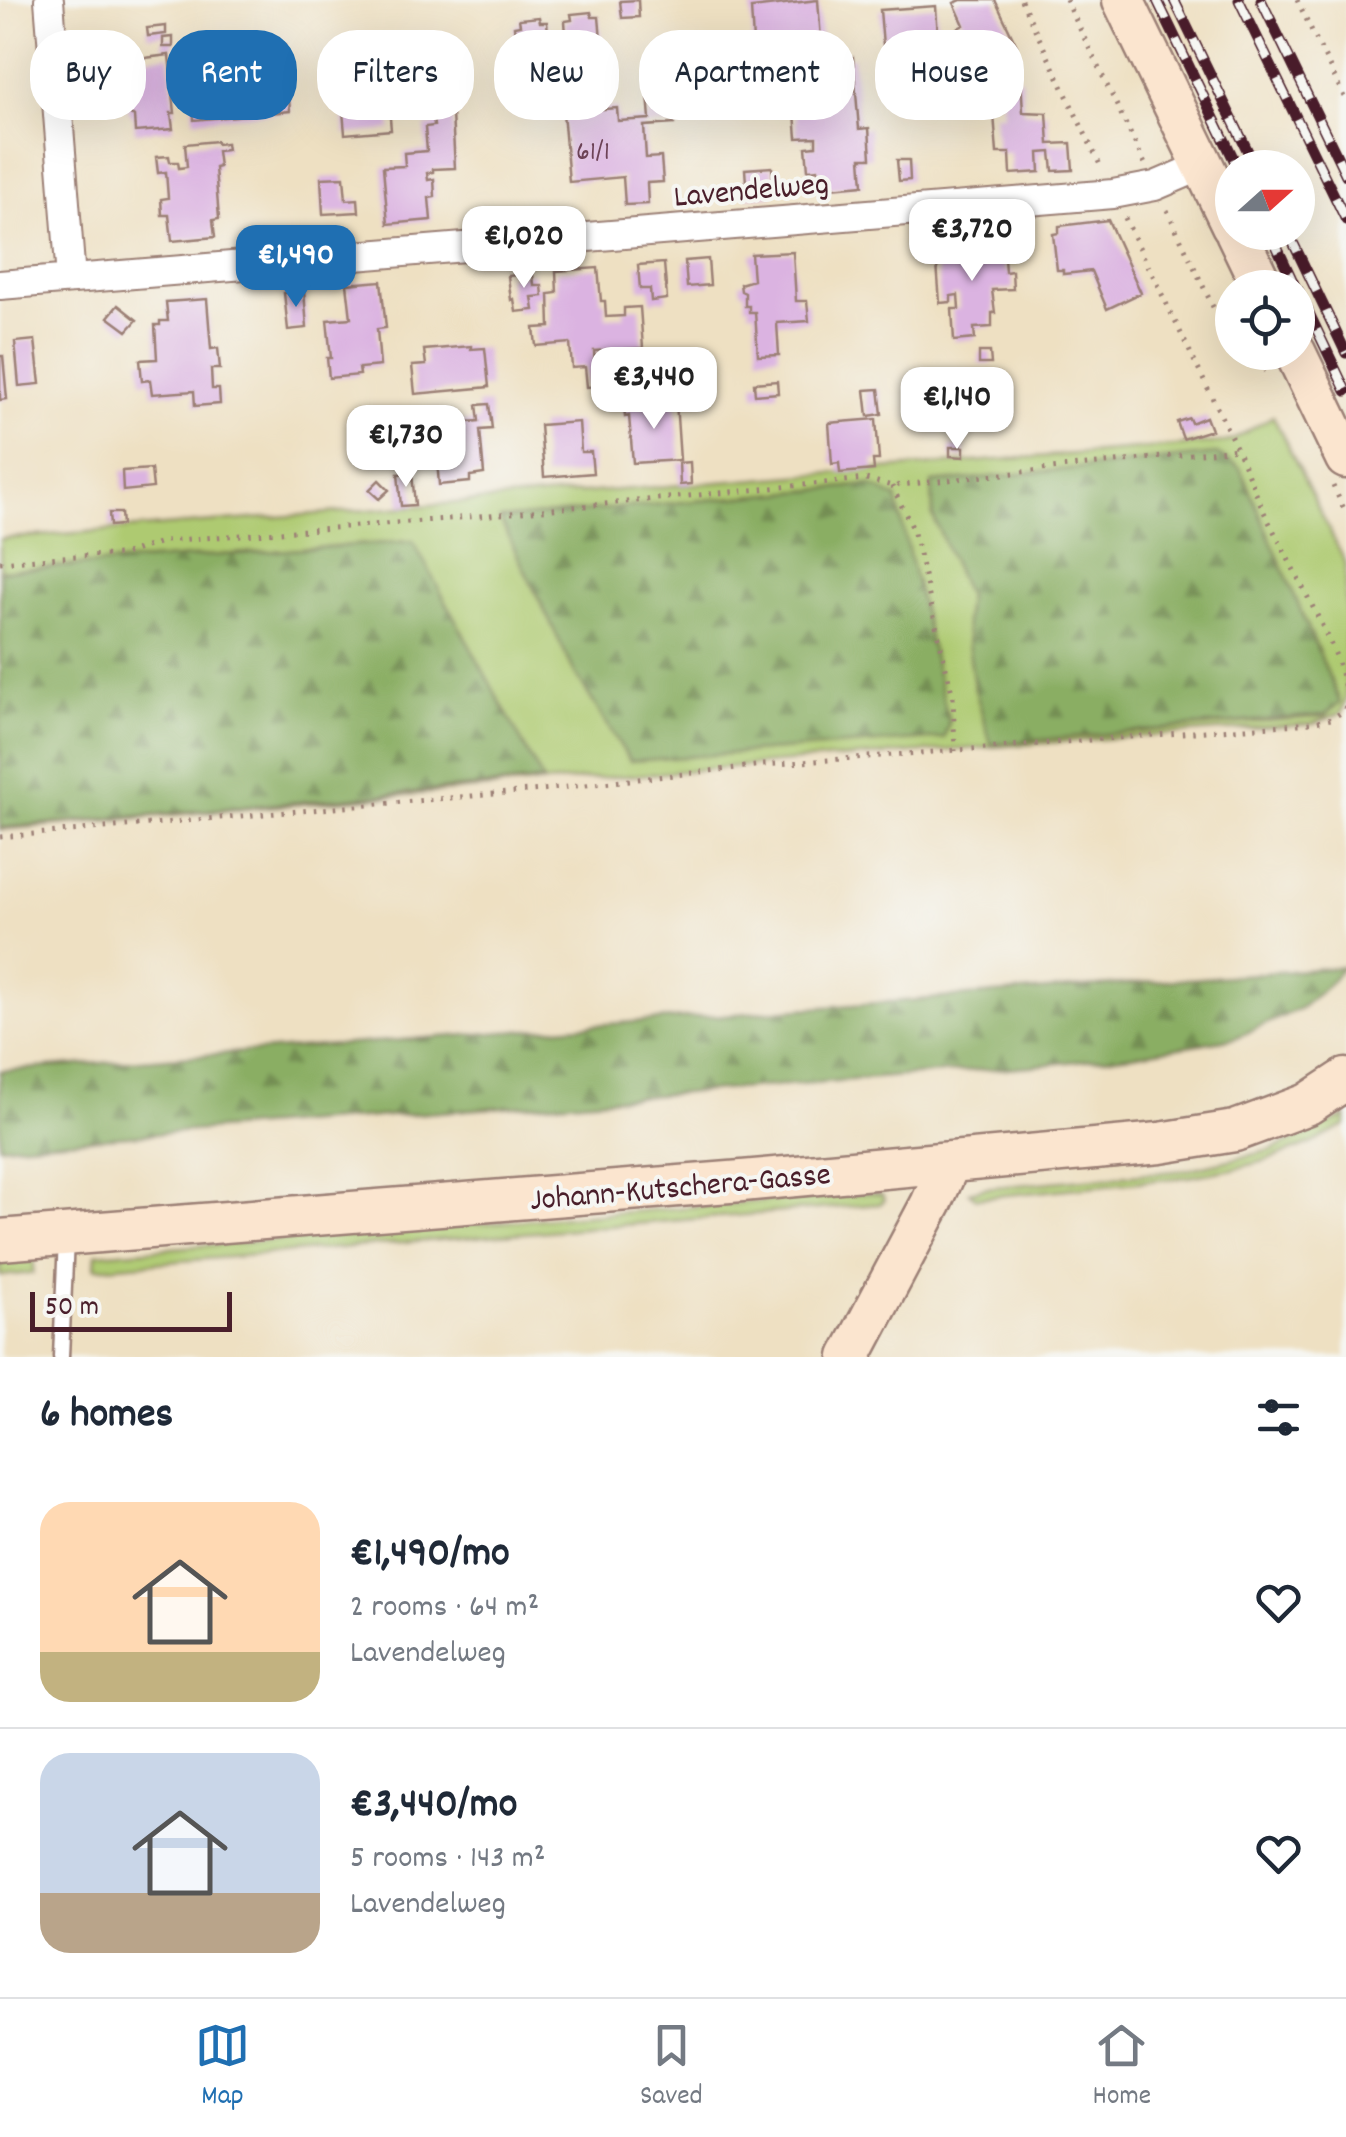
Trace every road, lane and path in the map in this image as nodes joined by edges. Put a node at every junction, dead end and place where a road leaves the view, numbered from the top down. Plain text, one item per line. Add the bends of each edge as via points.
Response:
1 (48, 0) edge
2 (1021, 0) edge
3 (1124, 0) edge
4 (1298, 0) edge
5 (1346, 101) edge
6 (1204, 166) junction
7 (1108, 181) dead end
8 (1215, 189) edge
9 (1120, 210) dead end
10 (71, 280) junction
11 (0, 285) edge
12 (1286, 370) edge
13 (1237, 449) junction
14 (1346, 458) edge
15 (892, 486) junction
16 (0, 562) edge
17 (1346, 692) edge
18 (1346, 702) edge
19 (955, 751) junction
20 (0, 836) edge
21 (1346, 1079) edge
22 (950, 1162) junction
23 (66, 1234) junction
24 (0, 1240) edge
25 (61, 1357) edge
26 (850, 1357) edge

1 - 10 street
2 - 7 path
3 - 6 street
4 - 5 path
6 - 8 street
6 - 10 street, Lavendelweg via 1113,194
9 - 13 path
10 - 11 street, Lavendelweg
12 - 14 street
13 - 15 path
13 - 17 path via 1337,658
15 - 16 path via 866,479 164,540 122,555
15 - 19 path via 913,529 952,697
18 - 19 path via 1331,719 1311,722
19 - 20 path
21 - 22 street, Johann-Kutschera-Gasse via 1308,1104 1235,1131
22 - 23 street, Johann-Kutschera-Gasse
22 - 26 street
23 - 24 street, Johann-Kutschera-Gasse
23 - 25 lane

